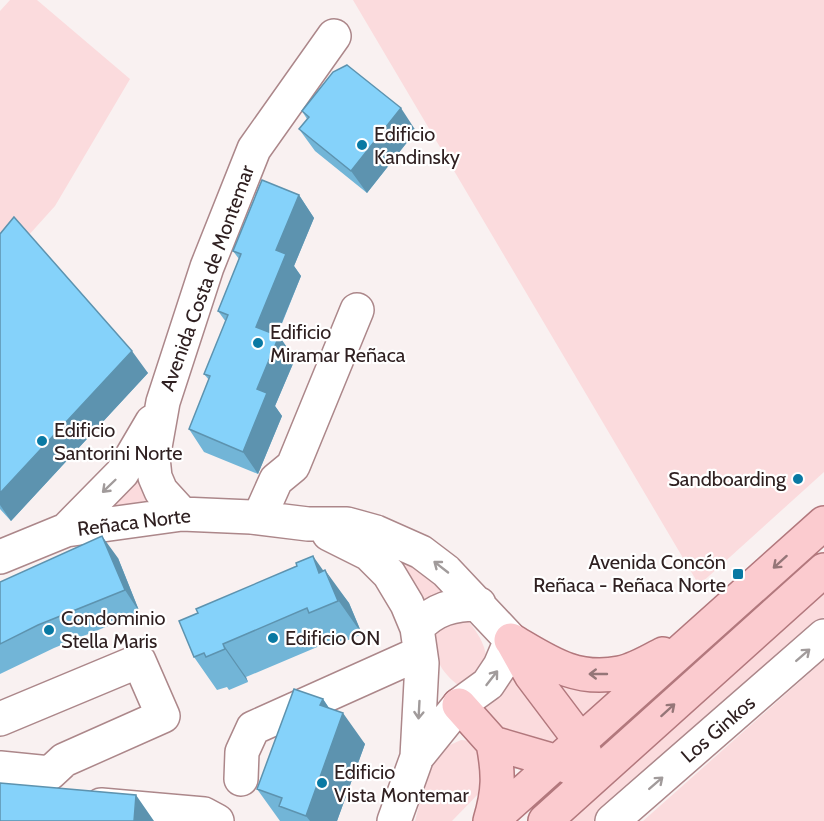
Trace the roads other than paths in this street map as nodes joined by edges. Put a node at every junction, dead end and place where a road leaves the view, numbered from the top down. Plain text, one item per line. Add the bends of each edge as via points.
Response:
1 (334, 36) dead end
2 (357, 310) dead end
3 (163, 402) junction
4 (182, 513) junction
5 (259, 518) junction
6 (824, 523) edge
7 (308, 524) junction
8 (66, 530) junction
9 (0, 557) edge
10 (824, 570) edge
11 (478, 604) junction
12 (824, 636) edge
13 (511, 639) junction
14 (692, 641) junction
15 (419, 648) junction
16 (459, 705) junction
17 (0, 719) edge
18 (493, 743) junction
19 (569, 751) junction
20 (417, 757) junction
21 (0, 768) edge
22 (594, 778) junction
23 (242, 779) dead end
24 (0, 795) edge
25 (217, 821) edge
26 (394, 821) edge
27 (490, 821) edge
28 (545, 821) edge
29 (612, 821) edge

1 - 3 street, Avenida Costa de Montemar via 254,149 207,267
2 - 5 street via 292,466 276,480
3 - 4 street, Avenida Costa de Montemar via 153,458 155,477 161,491
3 -> 8 street, Avenida Costa de Montemar via 122,473
4 - 5 street, Reñaca Norte
4 - 8 street, Reñaca Norte
5 - 7 street, Reñaca Norte
6 -> 14 main road
11 -> 7 street, Reñaca Norte via 421,552 347,524
7 - 15 street, Reñaca Norte via 369,554 389,574 407,604
8 - 9 street, Reñaca Norte
22 -> 10 main road
11 - 13 street, Reñaca Norte
11 - 15 street via 458,604 426,618
29 -> 12 street, Los Ginkos
14 -> 13 main road via 621,673 577,674 561,669
16 -> 13 street, Reñaca Norte via 488,684
13 - 19 main road
14 - 19 main road
15 - 16 street, Reñaca Norte
15 -> 20 street, Reñaca Norte
15 - 23 street via 253,728 242,752
16 - 18 main road
16 - 20 street, Reñaca Norte
17 - 21 street via 139,661 163,716 64,760 50,773
18 - 19 main road
18 - 27 main road via 498,786
19 - 22 main road
19 - 27 main road
20 - 26 street, Reñaca Norte
22 - 28 main road
24 - 25 street via 204,814

